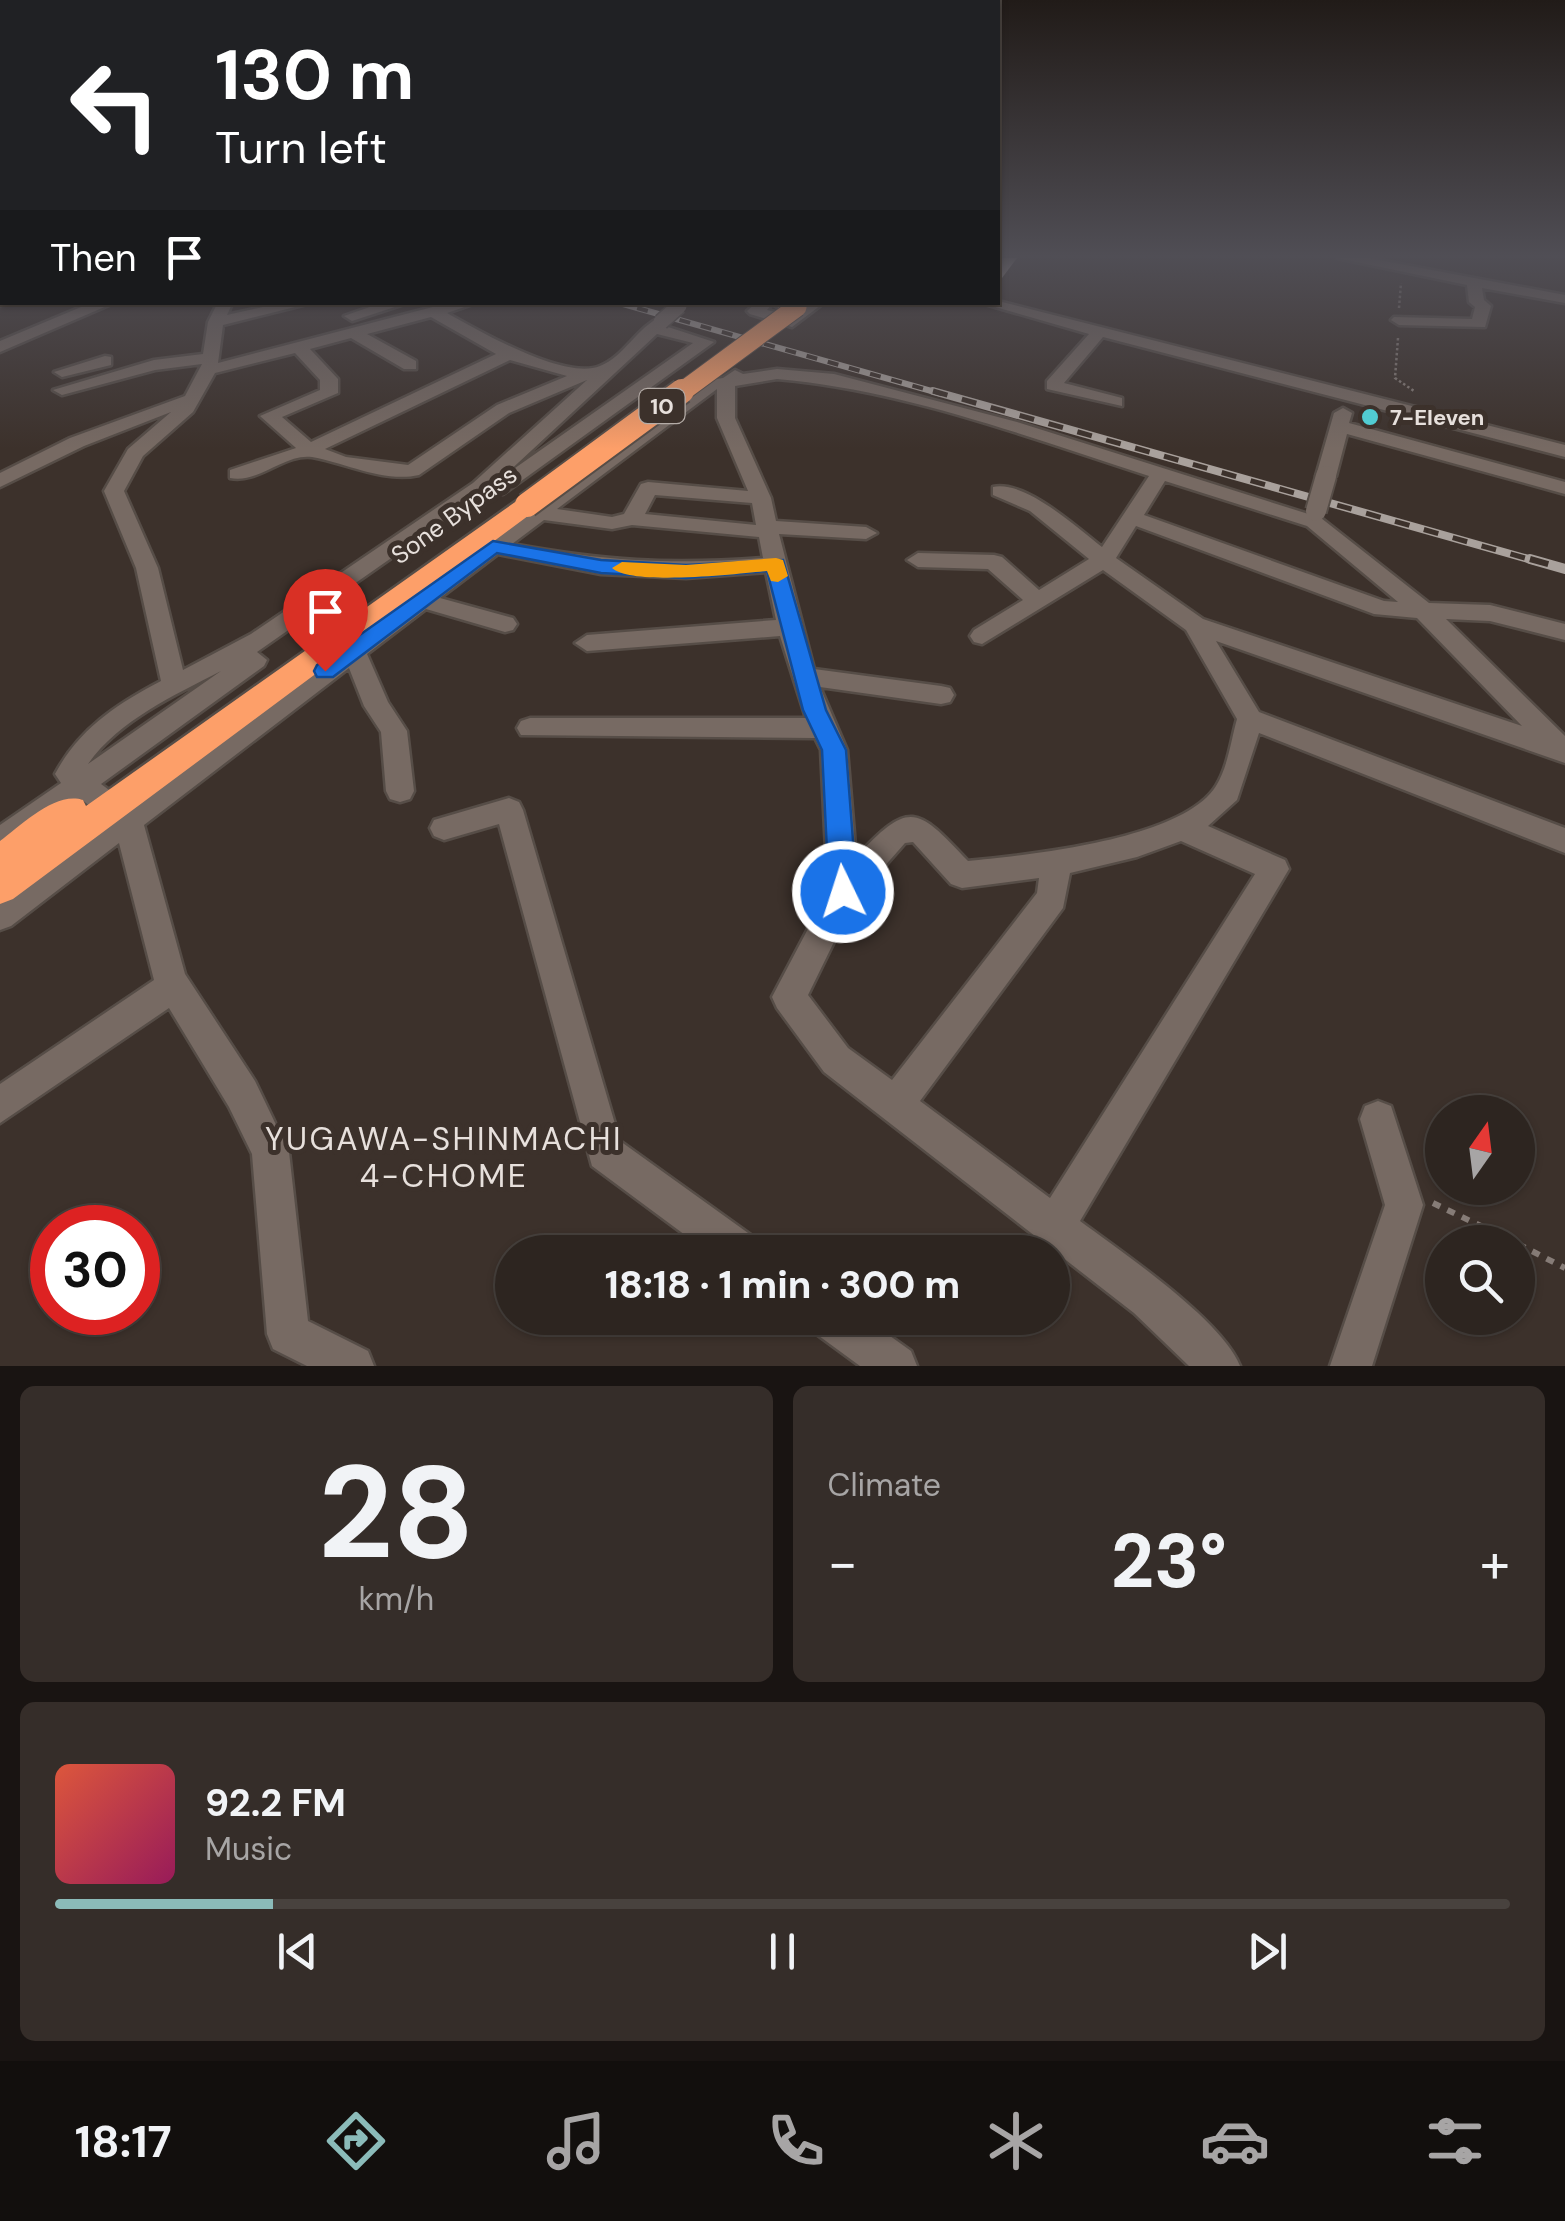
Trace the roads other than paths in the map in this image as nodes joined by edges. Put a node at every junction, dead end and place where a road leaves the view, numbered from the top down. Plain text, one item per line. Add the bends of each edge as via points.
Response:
1 (54, 322) edge
2 (216, 322) edge
3 (353, 322) edge
4 (356, 322) edge
5 (451, 322) edge
6 (662, 322) edge
7 (768, 322) edge
8 (1066, 322) edge
9 (1077, 322) edge
10 (1434, 322) edge
11 (1480, 322) edge
12 (658, 325) junction
13 (1100, 331) junction
14 (0, 347) edge
15 (300, 348) junction
16 (509, 354) junction
17 (210, 364) junction
18 (410, 366) dead end
19 (609, 368) junction
20 (664, 372) junction
21 (583, 375) junction
22 (62, 381) dead end
23 (717, 385) junction
24 (1351, 388) junction
25 (190, 399) junction
26 (1116, 402) dead end
27 (1339, 426) junction
28 (1565, 436) edge
29 (308, 450) junction
30 (1565, 451) edge
31 (1162, 471) junction
32 (237, 474) dead end
33 (0, 481) edge
34 (1565, 488) edge
35 (1000, 491) dead end
36 (761, 498) junction
37 (526, 505) junction
38 (1130, 516) junction
39 (1315, 516) junction
40 (632, 519) junction
41 (768, 532) junction
42 (866, 533) dead end
43 (493, 547) junction
44 (918, 560) dead end
45 (1104, 560) junction
46 (776, 564) junction
47 (420, 600) junction
48 (1038, 601) junction
49 (1426, 613) junction
50 (504, 624) dead end
51 (1196, 625) junction
52 (789, 627) junction
53 (1565, 632) edge
54 (982, 636) dead end
55 (587, 643) dead end
56 (353, 650) junction
57 (804, 676) junction
58 (174, 683) junction
59 (941, 695) dead end
60 (1250, 718) junction
61 (530, 728) dead end
62 (824, 728) junction
63 (1564, 751) edge
64 (400, 790) dead end
65 (103, 801) junction
66 (444, 828) dead end
67 (1182, 828) junction
68 (0, 841) edge
69 (1565, 841) edge
70 (0, 860) edge
71 (1056, 865) junction
72 (0, 888) edge
73 (843, 892) junction
74 (0, 916) edge
75 (173, 986) junction
76 (0, 1105) edge
77 (894, 1106) junction
78 (1378, 1118) dead end
79 (1054, 1227) junction
80 (718, 1235) edge
81 (853, 1335) edge
82 (1200, 1358) edge
83 (354, 1366) edge
84 (896, 1366) edge
85 (1352, 1366) edge

1 - 14 street
2 - 17 street
3 - 15 street
4 - 18 street
5 - 16 street
6 - 12 street, bridge
7 - 37 highway, Sone Bypass / 10, bridge
8 - 13 street
9 - 24 street
10 - 11 street
12 - 19 street
12 - 20 street via 706,342
13 - 24 street
13 - 26 street via 1053,385
15 - 17 street
15 - 29 street via 328,380 330,393 269,416
16 - 21 street
16 - 29 street
17 - 22 street
17 - 25 street
19 - 20 street
19 - 21 street
19 - 58 street via 480,488 226,661
20 - 23 street
20 - 65 street
21 - 29 street via 529,397 440,448 412,472
23 - 31 street via 776,374 834,379
23 - 36 street
23 - 37 street
24 - 27 street
24 - 28 street
24 - 30 street
25 - 33 street via 77,442
25 - 58 street via 134,453 114,491 146,568
27 - 34 street
27 - 39 street, bridge
29 - 32 street
31 - 38 street
31 - 39 street
35 - 45 street via 1037,507
36 - 40 street via 648,488
36 - 41 street
37 - 40 street via 612,523
37 - 43 street
37 - 65 highway, Sone Bypass / 10
38 - 45 street
38 - 49 street via 1382,609
39 - 49 street
40 - 41 street
41 - 42 street via 778,527
41 - 46 street
43 - 46 street via 601,567 686,571
43 - 47 street
44 - 48 street via 994,562
45 - 48 street
45 - 51 street
46 - 52 street
47 - 50 street
47 - 56 street
48 - 54 street
49 - 53 street via 1490,613
49 - 63 street
51 - 60 street
51 - 63 street
52 - 55 street
52 - 57 street
56 - 64 street via 394,731
56 - 65 street
57 - 59 street
57 - 62 street
58 - 65 street via 76,756 69,774
60 - 67 street via 1226,796
60 - 69 street
61 - 62 street
62 - 73 street via 834,750
65 - 68 street
65 - 70 highway, Sone Bypass / 10
65 - 72 highway, Sone Bypass / 10
65 - 74 street
65 - 75 street
66 - 80 street via 509,810 605,1153
67 - 71 street
67 - 79 street via 1274,869
71 - 73 street via 962,875 920,830 898,831
71 - 77 street via 1052,898
73 - 77 street via 789,997 836,1060
75 - 76 street
75 - 83 street via 242,1094 270,1152 288,1334
77 - 79 street
78 - 85 street via 1404,1205
79 - 82 street via 1149,1298
81 - 84 street

